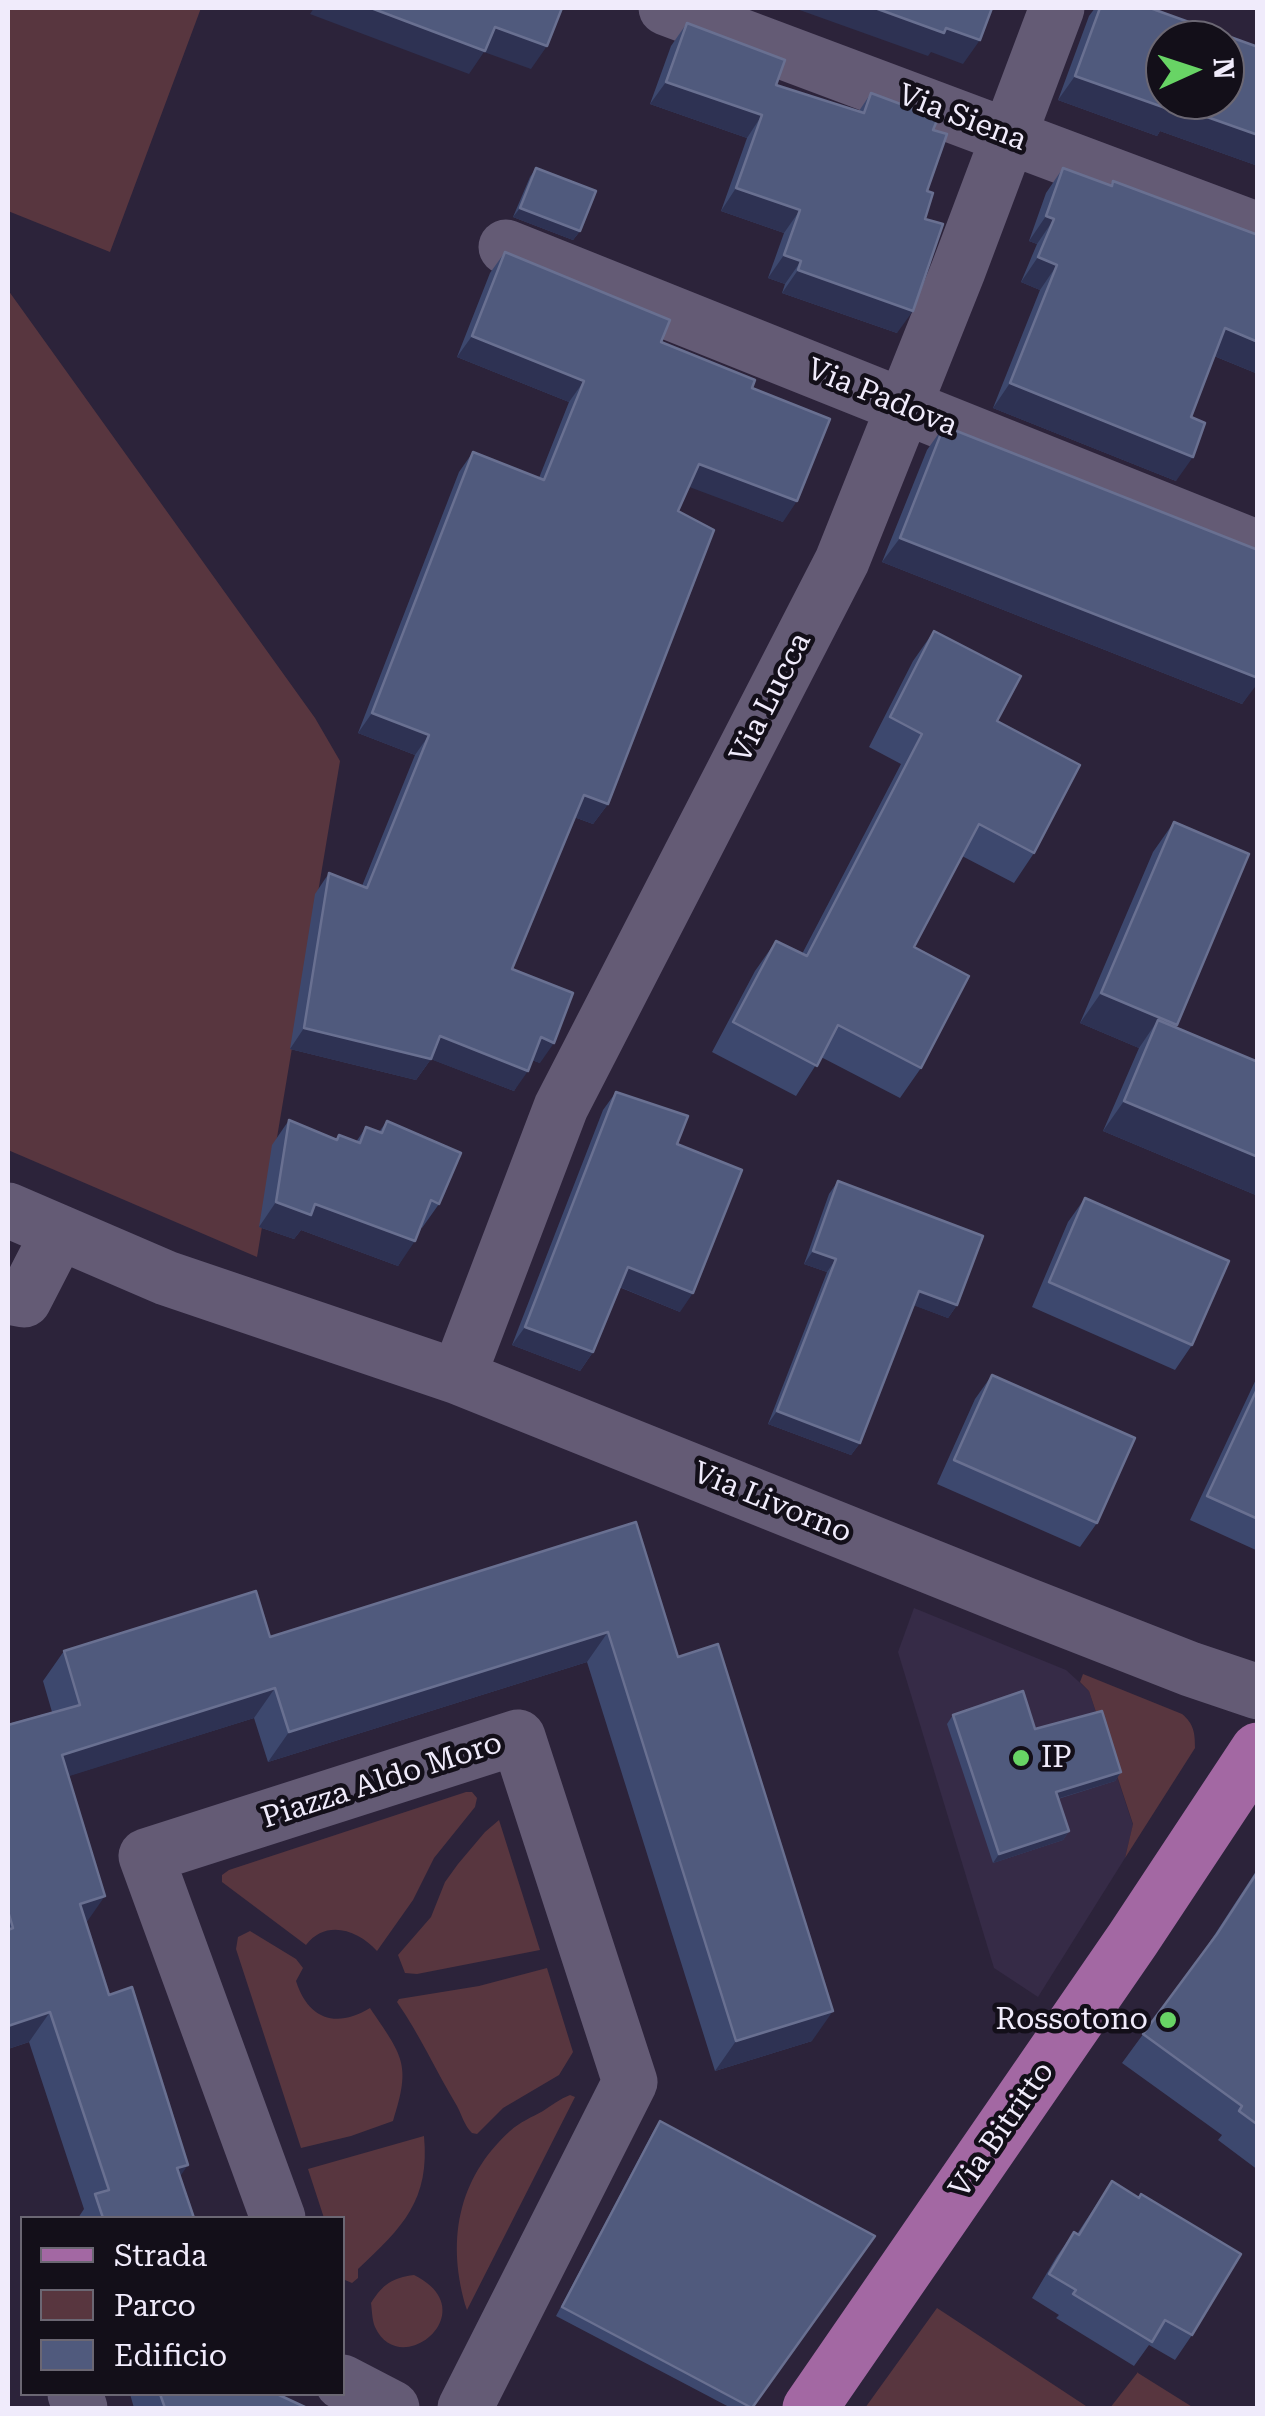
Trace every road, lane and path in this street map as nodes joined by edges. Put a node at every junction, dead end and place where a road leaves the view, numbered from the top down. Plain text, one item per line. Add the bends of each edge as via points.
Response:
1 (666, 8) edge
2 (1057, 8) edge
3 (1008, 136) junction
4 (1258, 230) edge
5 (506, 247) dead end
6 (904, 407) junction
7 (1258, 548) edge
8 (8, 1210) edge
9 (58, 1232) junction
10 (8, 1297) edge
11 (458, 1377) junction
12 (1258, 1692) edge
13 (1258, 1750) edge
14 (277, 2216) edge
15 (345, 2384) edge
16 (392, 2408) edge
17 (465, 2408) edge
18 (810, 2408) edge

1 - 3 street, Via Siena
2 - 3 street, Via Lucca
3 - 4 street, Via Siena
3 - 6 street, Via Lucca
5 - 6 street, Via Padova
6 - 7 street, Via Padova
6 - 11 street, Via Lucca via 842,561 561,1107
8 - 9 street, Via Livorno
9 - 10 street via 24,1300
9 - 11 street, Via Livorno via 166,1278
11 - 12 street, Via Livorno
13 - 18 main road, Via Bitritto
14 - 17 street, Piazza Aldo Moro via 146,1856 518,1737 630,2082
15 - 16 street

